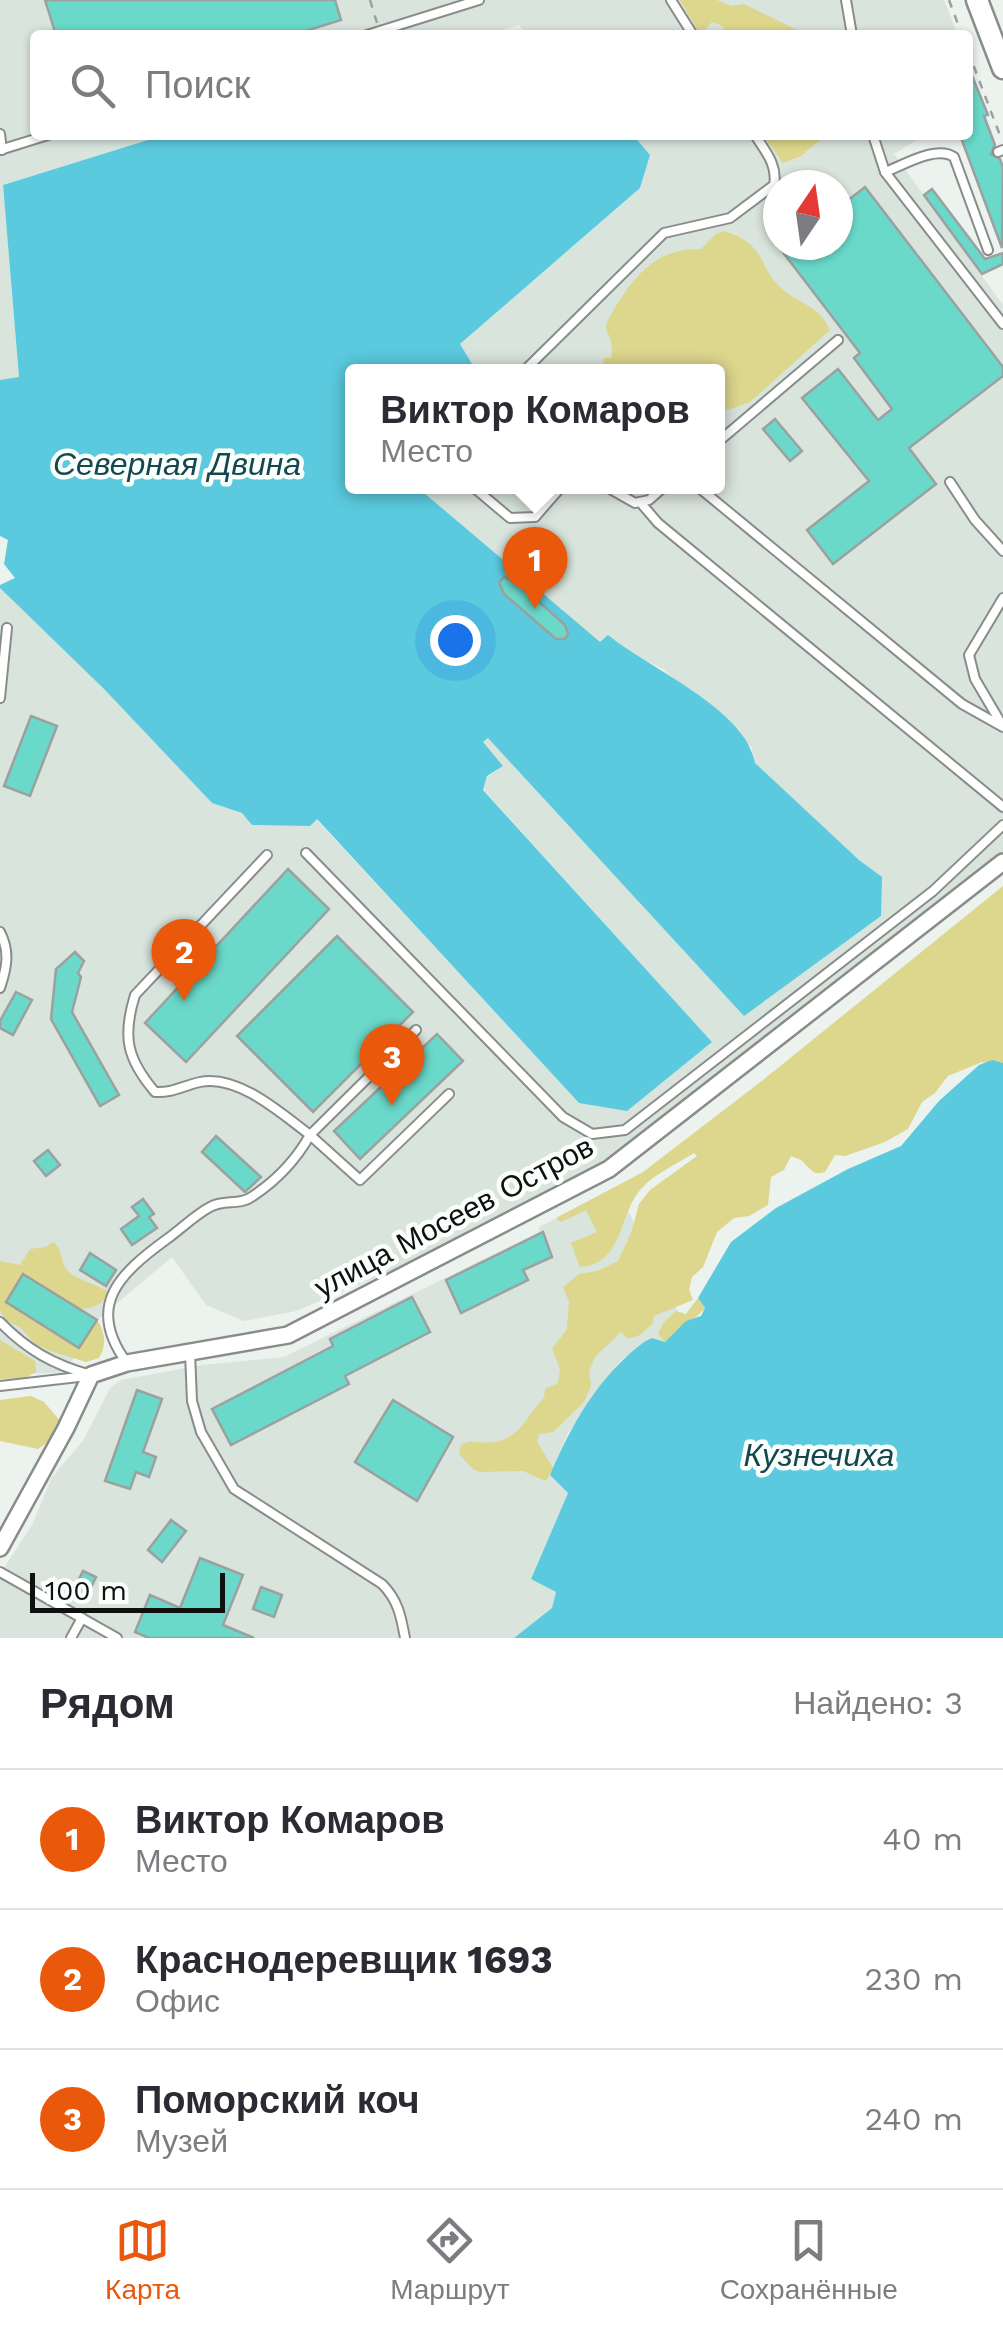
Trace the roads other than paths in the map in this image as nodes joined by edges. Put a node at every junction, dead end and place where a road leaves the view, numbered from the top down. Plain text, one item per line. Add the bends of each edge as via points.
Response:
1 (479, 0) edge
2 (671, 0) edge
3 (846, 0) edge
4 (978, 0) edge
5 (382, 30) edge
6 (690, 30) edge
7 (851, 30) edge
8 (1001, 58) edge
9 (0, 134) edge
10 (32, 140) edge
11 (758, 140) edge
12 (875, 140) edge
13 (1, 150) edge
14 (970, 163) dead end
15 (957, 168) junction
16 (885, 172) junction
17 (988, 250) dead end
18 (1003, 324) edge
19 (838, 340) dead end
20 (531, 364) edge
21 (725, 436) edge
22 (950, 482) dead end
23 (482, 494) edge
24 (555, 494) edge
25 (616, 494) edge
26 (656, 494) edge
27 (707, 494) edge
28 (640, 502) junction
29 (1003, 548) edge
30 (1003, 598) edge
31 (6, 628) dead end
32 (0, 698) edge
33 (1002, 726) edge
34 (1003, 807) edge
35 (1003, 825) edge
36 (306, 852) dead end
37 (267, 855) dead end
38 (1003, 862) edge
39 (0, 932) edge
40 (0, 988) edge
41 (416, 1030) dead end
42 (449, 1094) dead end
43 (310, 1135) junction
44 (0, 1322) edge
45 (190, 1353) junction
46 (127, 1362) junction
47 (91, 1375) junction
48 (0, 1386) edge
49 (0, 1548) edge
50 (0, 1572) edge
51 (82, 1618) junction
52 (70, 1638) edge
53 (117, 1638) edge
54 (405, 1638) edge

1 - 5 lane
2 - 6 lane
3 - 7 lane
4 - 8 main road
9 - 13 lane
10 - 13 lane
11 - 20 lane via 772,162 774,185 730,218 664,234
12 - 16 lane
14 - 15 lane
15 - 16 lane via 947,152
15 - 17 lane
16 - 18 lane
19 - 21 lane
22 - 29 lane
23 - 24 lane via 510,518 535,517
25 - 28 lane
26 - 28 lane
27 - 33 lane via 962,704
28 - 34 lane
30 - 33 lane via 969,655
31 - 32 lane
35 - 36 lane via 933,891 626,1130 592,1134 563,1117
37 - 43 lane via 135,995 127,1021 130,1053 155,1092 202,1081 234,1086
38 - 45 street, улица Мосеев Остров via 609,1169 288,1335
39 - 40 lane via 7,958
41 - 43 lane
42 - 43 lane via 360,1180
43 - 46 lane via 298,1158 251,1198 210,1207 123,1276 106,1313 114,1345
44 - 47 lane via 56,1365
45 - 46 street, улица Мосеев Остров
45 - 54 lane via 201,1432 234,1489 382,1584 399,1608
46 - 47 street, улица Мосеев Остров
47 - 48 lane
47 - 49 street
50 - 51 lane
51 - 52 lane
51 - 53 lane

